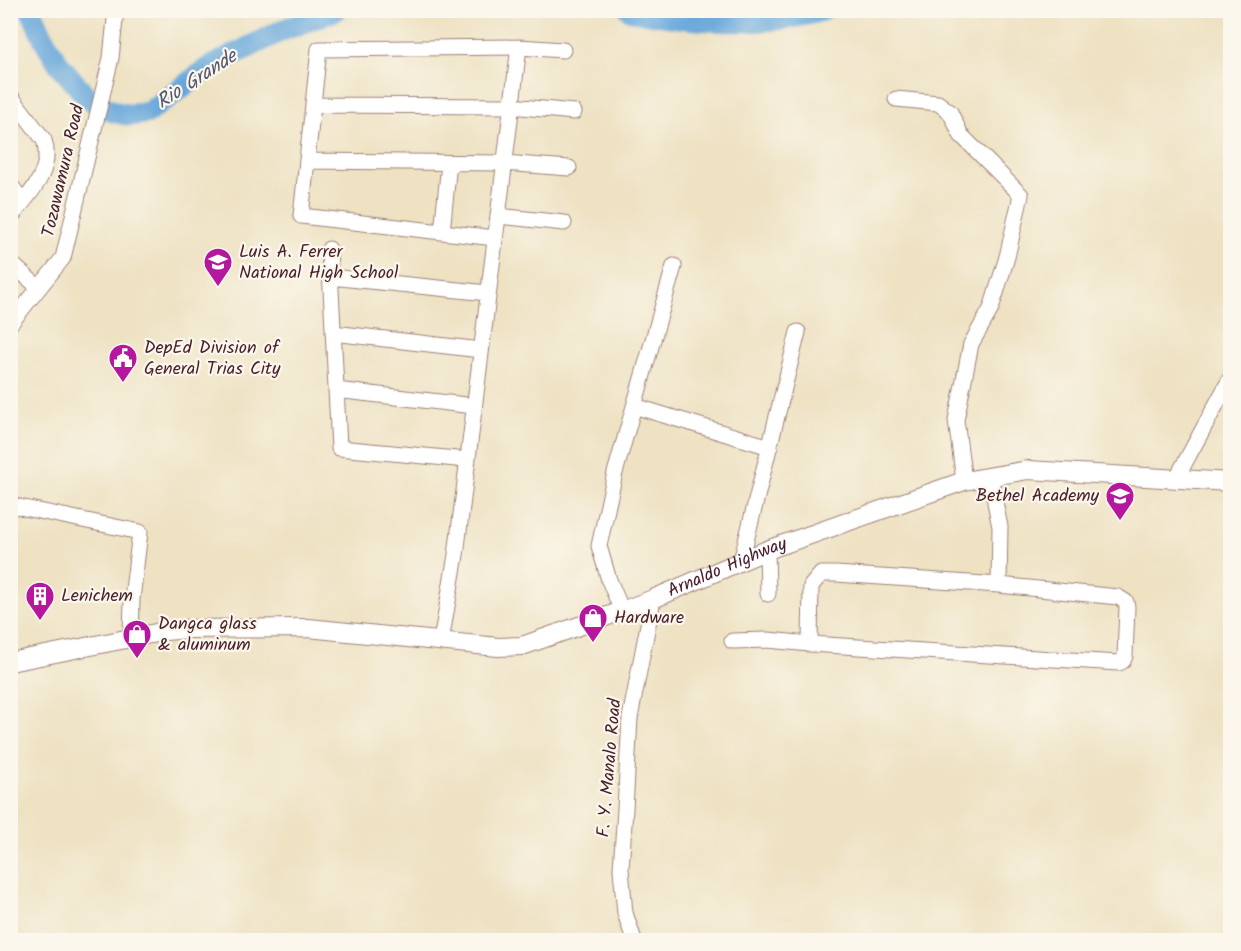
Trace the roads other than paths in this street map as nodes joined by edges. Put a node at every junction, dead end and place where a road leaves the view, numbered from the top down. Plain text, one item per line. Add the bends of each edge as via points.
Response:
1 (116, 10) edge
2 (519, 47) junction
3 (563, 50) dead end
4 (10, 94) edge
5 (896, 99) dead end
6 (313, 105) junction
7 (511, 106) junction
8 (574, 112) dead end
9 (307, 160) junction
10 (449, 163) junction
11 (504, 164) junction
12 (569, 168) dead end
13 (10, 184) edge
14 (23, 202) junction
15 (498, 216) junction
16 (10, 218) edge
17 (564, 223) dead end
18 (442, 232) junction
19 (495, 238) junction
20 (329, 249) dead end
21 (10, 262) edge
22 (674, 266) dead end
23 (330, 276) junction
24 (39, 288) junction
25 (488, 293) junction
26 (10, 324) edge
27 (798, 332) dead end
28 (333, 333) junction
29 (481, 350) junction
30 (1230, 379) edge
31 (336, 390) junction
32 (474, 406) junction
33 (634, 406) junction
34 (770, 447) junction
35 (467, 460) junction
36 (978, 478) junction
37 (1176, 479) junction
38 (1230, 482) edge
39 (10, 505) edge
40 (767, 550) junction
41 (741, 561) junction
42 (994, 584) junction
43 (768, 594) dead end
44 (653, 599) junction
45 (622, 611) junction
46 (131, 638) junction
47 (441, 641) junction
48 (732, 641) dead end
49 (810, 644) junction
50 (10, 662) edge
51 (634, 940) edge

1 - 24 street, Tozawamura Road via 111,58 63,258
2 - 3 street
2 - 6 street via 319,49
2 - 7 street
4 - 14 street via 47,148 39,182
5 - 36 street via 938,103 950,112 961,135 1021,195 991,309 970,344 956,420
6 - 7 street
6 - 9 street
7 - 8 street
7 - 11 street
9 - 10 street
9 - 18 street via 301,216
10 - 11 street
10 - 18 street
11 - 12 street
11 - 15 street
13 - 14 street
14 - 16 street
15 - 17 street
15 - 19 street
18 - 19 street
19 - 25 street
20 - 23 street
21 - 24 street
22 - 33 street
23 - 25 street
23 - 28 street
24 - 26 street, Tozawamura Road
25 - 29 street
27 - 34 street
28 - 29 street
28 - 31 street
29 - 32 street
30 - 37 street
31 - 32 street
31 - 35 street via 339,448
32 - 35 street
33 - 34 street
33 - 45 street via 599,546
34 - 41 street
35 - 47 street
36 - 37 main road, Arnaldo Highway via 1028,470
36 - 40 main road, Arnaldo Highway
36 - 42 street via 995,526
37 - 38 main road, Arnaldo Highway
39 - 46 street via 140,532
40 - 41 main road, Arnaldo Highway
40 - 43 street
41 - 44 main road, Arnaldo Highway
42 - 49 street via 821,574 811,586
42 - 49 street via 1123,598 1127,607 1124,659 1119,663
44 - 45 main road, Arnaldo Highway
44 - 51 street, F. Y. Manalo Road via 630,718 621,868 625,913
45 - 47 main road, Arnaldo Highway via 522,646
46 - 47 main road, Arnaldo Highway via 188,629 308,628
46 - 50 main road, Arnaldo Highway
48 - 49 street

